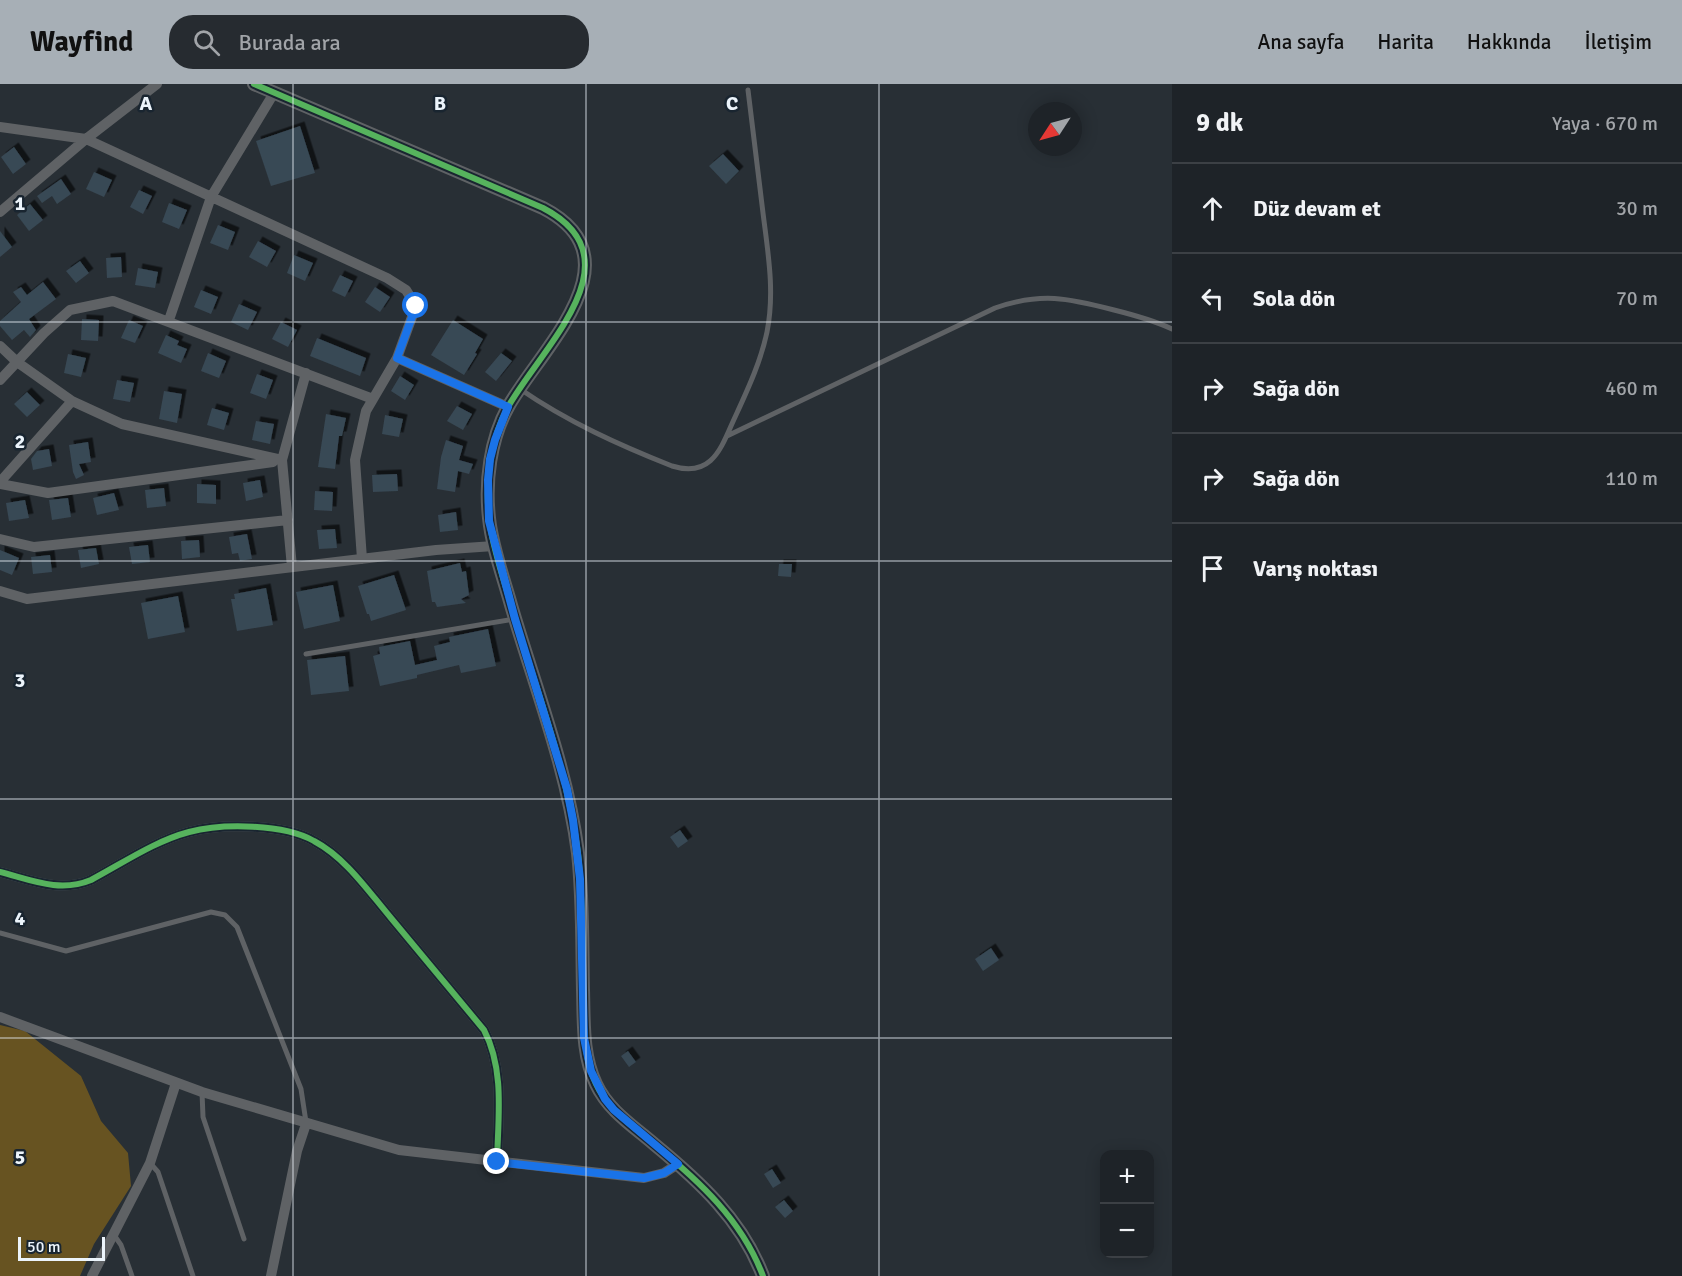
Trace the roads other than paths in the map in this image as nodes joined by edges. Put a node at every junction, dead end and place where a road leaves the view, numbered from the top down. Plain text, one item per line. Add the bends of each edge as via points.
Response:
1 (157, 84) edge
2 (254, 84) edge
3 (748, 90) dead end
4 (274, 93) junction
5 (0, 127) edge
6 (86, 140) junction
7 (211, 197) junction
8 (0, 212) edge
9 (169, 320) junction
10 (1172, 329) edge
11 (0, 346) edge
12 (397, 358) junction
13 (17, 362) junction
14 (306, 373) junction
15 (0, 380) edge
16 (520, 389) junction
17 (373, 399) junction
18 (72, 401) junction
19 (508, 407) junction
20 (727, 436) junction
21 (282, 460) junction
22 (0, 483) edge
23 (288, 520) junction
24 (0, 539) edge
25 (494, 546) junction
26 (362, 559) junction
27 (292, 567) junction
28 (0, 591) edge
29 (515, 619) junction
30 (306, 654) dead end
31 (0, 872) edge
32 (0, 933) edge
33 (0, 1017) edge
34 (176, 1083) junction
35 (202, 1092) junction
36 (306, 1124) junction
37 (497, 1162) junction
38 (150, 1163) junction
39 (678, 1164) junction
40 (114, 1235) junction
41 (244, 1239) dead end
42 (92, 1276) edge
43 (132, 1276) edge
44 (193, 1276) edge
45 (271, 1276) edge
46 (763, 1276) edge

1 - 6 street
2 - 4 street
3 - 20 lane via 769,265 770,305 757,367
4 - 7 street
4 - 16 street via 543,208 570,226 584,250 585,274 561,328
5 - 6 street
6 - 7 street
6 - 8 street
7 - 9 street
7 - 12 street via 387,278 406,291 416,306
9 - 13 street via 113,301 70,310
9 - 14 street
10 - 20 lane via 1072,299 1036,298 1008,304
11 - 13 street
12 - 17 street
12 - 19 street
13 - 15 street
13 - 18 street
14 - 17 street
14 - 21 street
16 - 19 street
16 - 20 lane via 591,432 680,468 709,463
17 - 26 street via 366,411 356,460
18 - 21 street via 122,424
18 - 22 street
19 - 25 street via 495,440 488,480
21 - 22 street via 48,493
21 - 23 street
23 - 24 street via 34,547
23 - 27 street
25 - 26 street
25 - 29 street
26 - 27 street
27 - 28 street via 27,599
29 - 30 lane
29 - 39 street via 573,820 580,879 584,1038 591,1071 614,1110
31 - 37 street via 51,885 77,885 173,837 225,826 288,831 324,846 351,870 484,1030 494,1051 498,1074
32 - 36 lane via 66,951 211,912 225,915 237,927 301,1089
33 - 34 street
34 - 35 street
34 - 38 street
35 - 36 street
35 - 41 lane via 203,1117
36 - 37 street via 399,1150
36 - 45 street
37 - 39 street via 644,1178
38 - 40 street
38 - 44 lane via 158,1172
39 - 46 street via 733,1221 747,1240
40 - 42 street
40 - 43 lane

